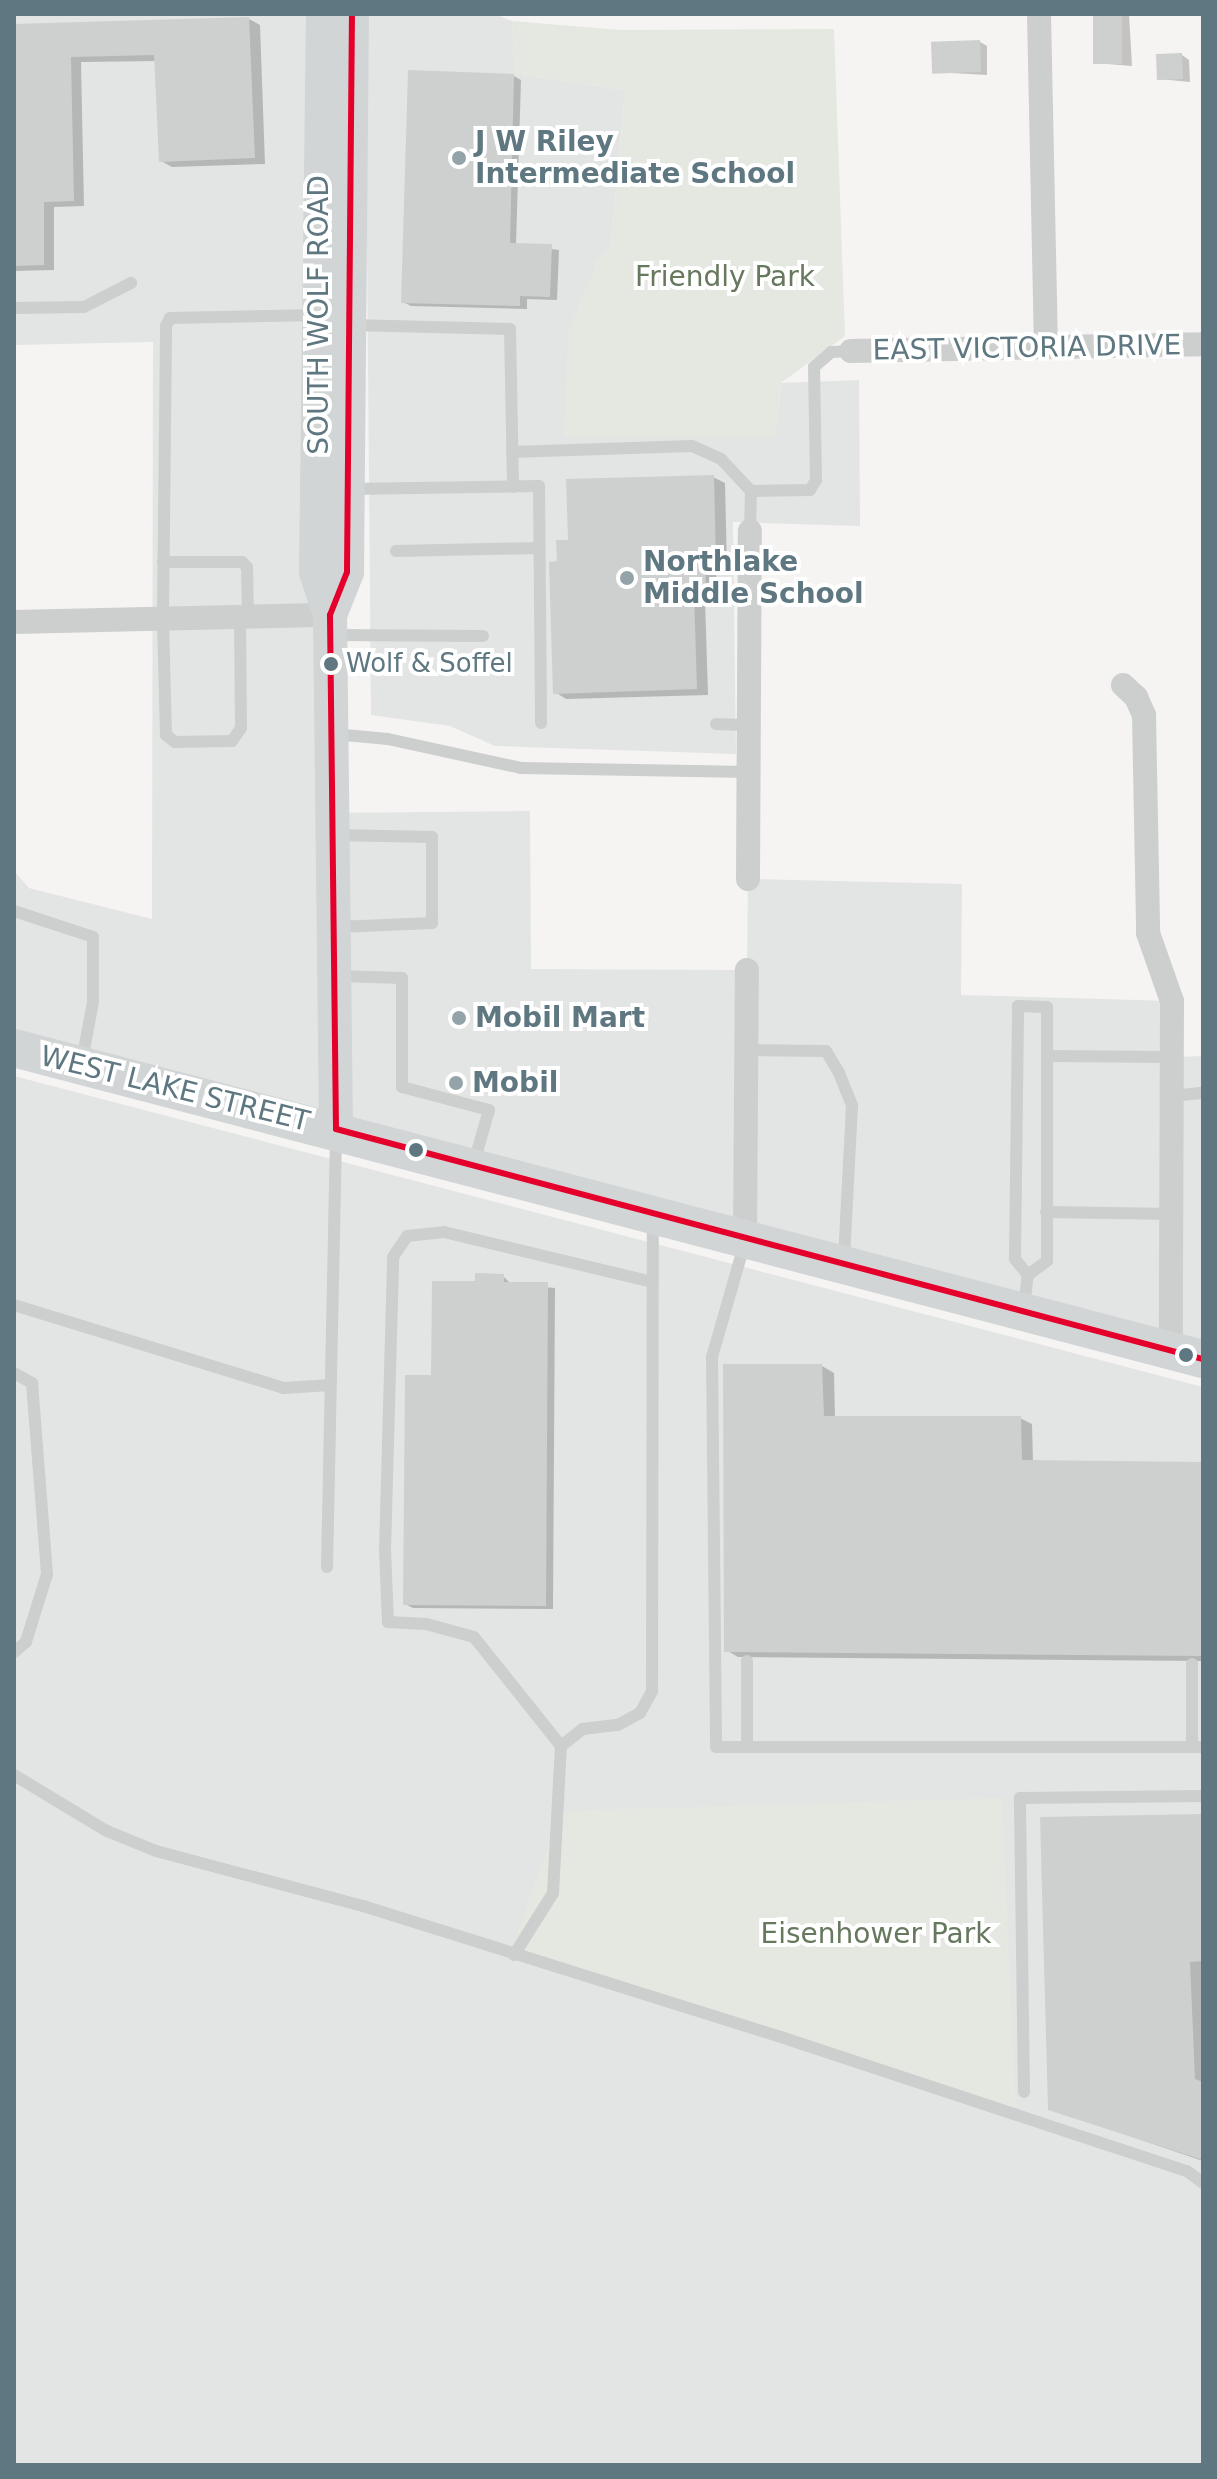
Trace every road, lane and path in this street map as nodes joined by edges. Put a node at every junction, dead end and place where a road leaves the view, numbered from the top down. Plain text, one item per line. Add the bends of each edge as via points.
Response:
1 (323, 14) edge
2 (352, 14) edge
3 (1039, 14) edge
4 (131, 283) dead end
5 (14, 308) edge
6 (335, 320) junction
7 (1203, 344) edge
8 (1046, 347) junction
9 (851, 351) joint
10 (512, 452) junction
11 (513, 487) junction
12 (348, 489) junction
13 (751, 491) junction
14 (750, 531) joint
15 (539, 548) junction
16 (396, 551) dead end
17 (163, 562) junction
18 (244, 616) junction
19 (163, 618) junction
20 (14, 622) edge
21 (330, 625) junction
22 (483, 636) dead end
23 (1123, 685) dead end
24 (541, 723) dead end
25 (716, 724) dead end
26 (749, 725) junction
27 (331, 734) junction
28 (749, 772) junction
29 (332, 835) junction
30 (748, 879) dead end
31 (14, 911) edge
32 (333, 927) junction
33 (747, 970) dead end
34 (334, 976) junction
35 (14, 1048) edge
36 (747, 1050) junction
37 (1047, 1056) junction
38 (1172, 1057) junction
39 (82, 1064) junction
40 (1203, 1093) edge
41 (1172, 1096) junction
42 (336, 1129) junction
43 (473, 1166) junction
44 (1046, 1212) junction
45 (653, 1214) junction
46 (1172, 1214) junction
47 (745, 1239) junction
48 (844, 1262) junction
49 (1028, 1275) junction
50 (652, 1282) junction
51 (14, 1305) edge
52 (1023, 1313) junction
53 (1187, 1354) edge
54 (14, 1373) edge
55 (330, 1385) junction
56 (327, 1567) dead end
57 (14, 1652) edge
58 (747, 1661) dead end
59 (1192, 1664) dead end
60 (561, 1746) junction
61 (747, 1747) junction
62 (1197, 1747) edge
63 (14, 1775) edge
64 (1203, 1796) edge
65 (514, 1955) junction
66 (1024, 2092) dead end
67 (1203, 2183) edge

1 - 6 main road, SOUTH WOLF ROAD
2 - 6 main road, SOUTH WOLF ROAD
3 - 8 street
4 - 5 lane via 84,307
6 - 10 lane via 510,329
6 - 12 main road, SOUTH WOLF ROAD
6 - 17 lane via 170,318
6 - 21 main road, SOUTH WOLF ROAD via 316,572
7 - 8 street, EAST VICTORIA DRIVE
8 - 9 street, EAST VICTORIA DRIVE
9 - 13 lane via 831,352 814,367 816,480 810,490
10 - 11 lane
10 - 13 lane via 692,446 721,459
11 - 12 lane
11 - 15 lane via 539,486
12 - 21 main road, SOUTH WOLF ROAD via 347,572
13 - 14 lane
14 - 26 street
15 - 16 lane
15 - 24 lane
17 - 18 lane via 242,562 247,567
17 - 19 lane
18 - 19 street
18 - 19 lane via 241,728 232,741 175,742 166,735
18 - 21 street
19 - 20 street
21 - 22 lane
21 - 27 main road, SOUTH WOLF ROAD
23 - 38 street via 1136,697 1146,732 1148,933 1172,1001
25 - 26 lane
26 - 28 street
27 - 28 lane via 388,739 521,768
27 - 29 main road, SOUTH WOLF ROAD
28 - 30 street
29 - 32 main road, SOUTH WOLF ROAD
29 - 32 lane via 432,837 432,923
31 - 39 lane via 93,937 93,1002
32 - 34 main road, SOUTH WOLF ROAD
33 - 36 street
34 - 42 main road, SOUTH WOLF ROAD
34 - 43 lane via 402,978 402,1087 489,1110
35 - 39 main road, WEST LAKE STREET
36 - 47 street
36 - 48 lane via 826,1051 839,1073 852,1106
37 - 38 lane
37 - 44 lane
37 - 49 lane via 1047,1007 1018,1006 1015,1259
38 - 41 street
39 - 42 main road, WEST LAKE STREET
40 - 41 lane
41 - 46 street
42 - 43 main road, WEST LAKE STREET
42 - 55 lane
43 - 45 main road, WEST LAKE STREET
44 - 46 lane
44 - 49 lane via 1047,1261
45 - 47 main road, WEST LAKE STREET
45 - 50 lane
46 - 53 street
47 - 48 main road, WEST LAKE STREET
47 - 61 lane via 712,1357 713,1718 716,1747
48 - 52 main road, WEST LAKE STREET
49 - 52 lane
50 - 60 lane via 652,1691 640,1713 618,1725 583,1729
50 - 60 lane via 444,1232 407,1236 393,1257 388,1622 426,1624 474,1637
51 - 55 lane via 284,1388
52 - 53 main road, WEST LAKE STREET
54 - 57 lane via 32,1383 47,1574 26,1642
55 - 56 lane
58 - 61 lane
59 - 62 lane
60 - 65 lane via 553,1893
61 - 62 lane
63 - 65 lane via 107,1831 156,1851 363,1906
64 - 66 lane via 1020,1798
65 - 67 lane via 925,2084 1187,2171

